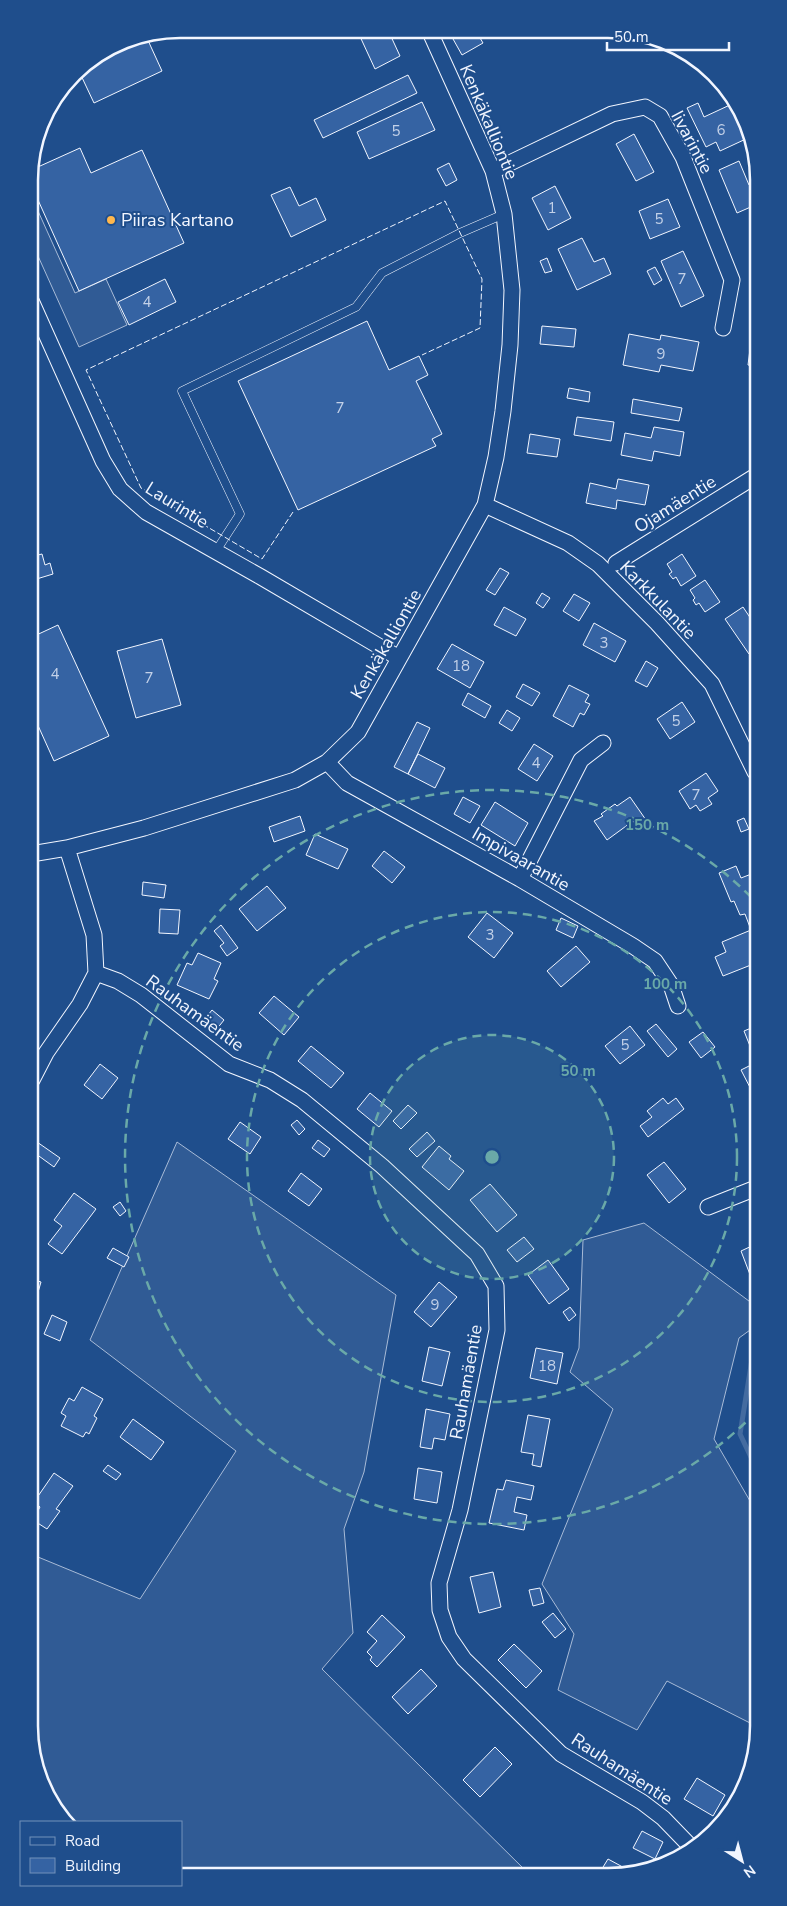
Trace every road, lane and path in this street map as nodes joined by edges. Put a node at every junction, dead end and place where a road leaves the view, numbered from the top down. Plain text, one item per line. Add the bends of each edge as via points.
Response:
1 (433, 38) edge
2 (493, 171) junction
3 (504, 214) junction
4 (38, 314) edge
5 (723, 328) dead end
6 (750, 480) edge
7 (485, 505) junction
8 (216, 551) junction
9 (616, 563) dead end
10 (399, 658) junction
11 (603, 744) dead end
12 (750, 761) edge
13 (327, 762) junction
14 (67, 848) junction
15 (38, 853) edge
16 (520, 879) junction
17 (96, 974) junction
18 (678, 1006) dead end
19 (38, 1068) edge
20 (749, 1191) edge
21 (708, 1207) dead end
22 (687, 1843) edge

1 - 2 street, Kenkäkalliontie
2 - 3 street, Kenkäkalliontie
2 - 5 street, Iivarintie via 612,114 645,107 660,116 683,158 732,280
3 - 7 street, Kenkäkalliontie via 512,290 510,345 504,411
3 - 8 lane via 382,273 356,307 182,391 240,514
4 - 8 street, Laurintie via 103,461 120,489 146,512
6 - 9 street, Ojamäentie
7 - 10 street, Kenkäkalliontie
7 - 12 street, Karkkulantie via 568,542 598,564 712,684
8 - 10 street, Laurintie
10 - 13 street, Kenkäkalliontie via 358,732
11 - 16 street via 581,760
13 - 14 street, Kenkäkalliontie via 295,780 144,828
13 - 16 street, Impivaarantie via 347,782
14 - 15 street, Kenkäkalliontie
14 - 17 street via 94,935
16 - 18 street, Impivaarantie via 655,961 671,985
17 - 19 street
17 - 22 street, Rauhamäentie via 118,981 140,995 229,1064 270,1080 302,1100 382,1166 477,1254 496,1286 497,1330 460,1510 439,1583 440,1610 449,1636 464,1659 561,1754 649,1808
20 - 21 street

